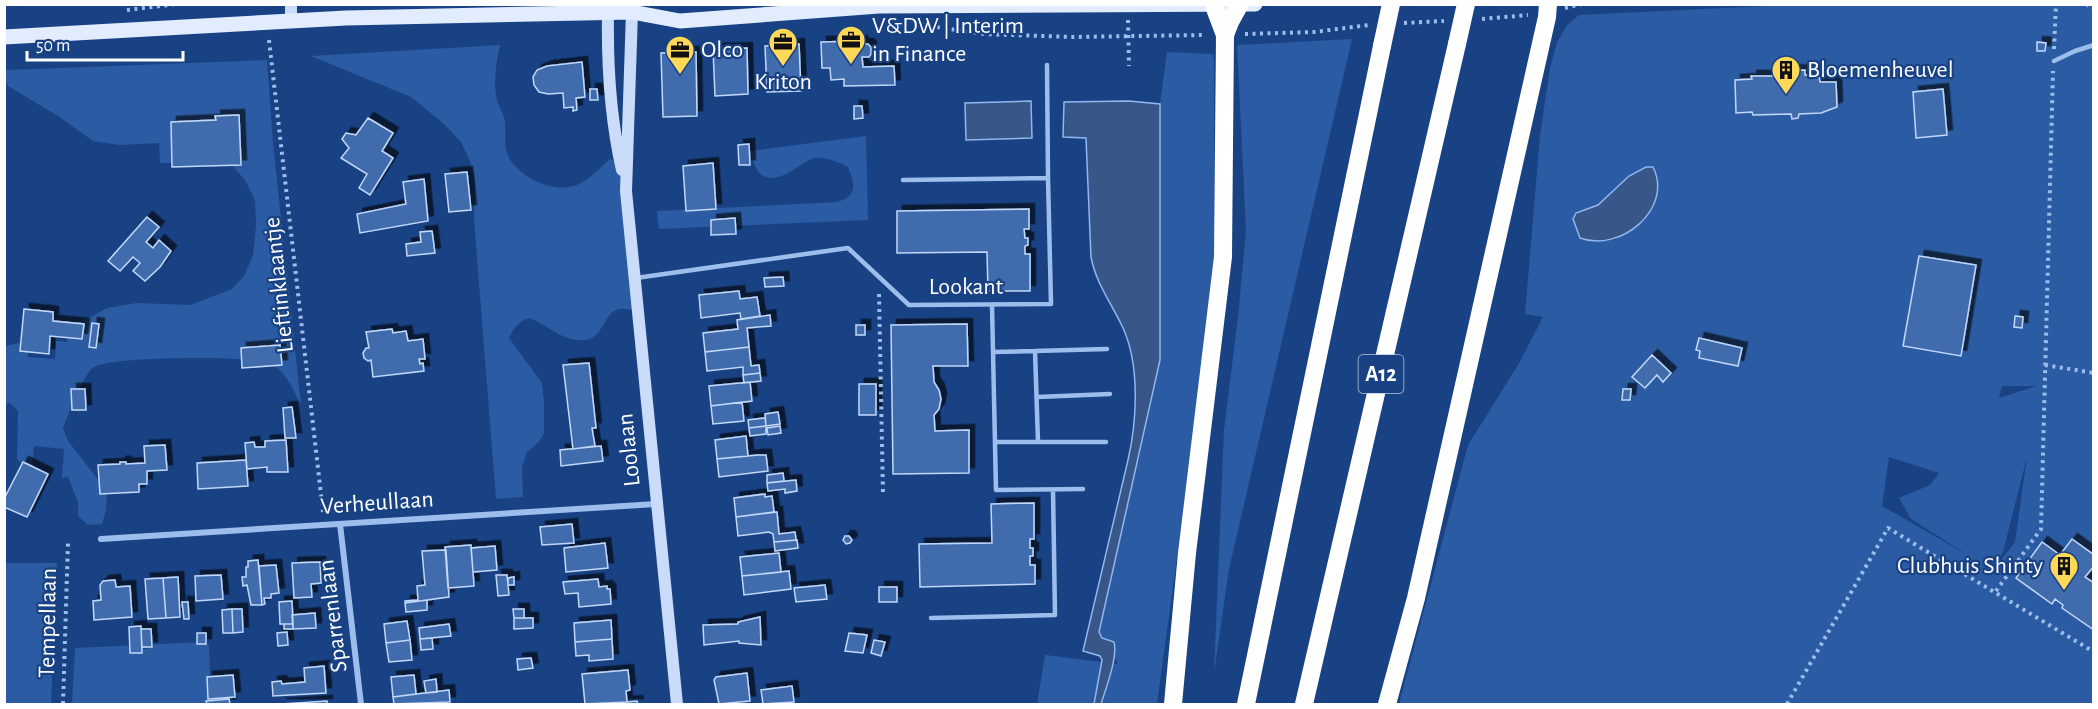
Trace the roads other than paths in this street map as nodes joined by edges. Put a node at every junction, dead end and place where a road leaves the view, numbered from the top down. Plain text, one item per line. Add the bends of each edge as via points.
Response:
1 (649, 4) edge
2 (1255, 4) edge
3 (1391, 4) edge
4 (1466, 4) edge
5 (1548, 4) edge
6 (1088, 5) edge
7 (1240, 5) edge
8 (1214, 6) edge
9 (291, 12) edge
10 (608, 12) junction
11 (632, 12) junction
12 (1225, 35) junction
13 (4, 37) edge
14 (2094, 45) edge
15 (2054, 61) road end
16 (1047, 65) dead end
17 (1048, 178) junction
18 (903, 180) dead end
19 (626, 191) junction
20 (634, 278) junction
21 (992, 305) junction
22 (1107, 349) dead end
23 (1035, 351) junction
24 (993, 352) junction
25 (1110, 394) dead end
26 (1037, 397) junction
27 (996, 442) junction
28 (1038, 442) junction
29 (1106, 442) dead end
30 (1083, 489) dead end
31 (1053, 490) junction
32 (656, 504) junction
33 (340, 524) junction
34 (101, 539) dead end
35 (931, 618) dead end
36 (361, 705) edge
37 (677, 705) edge
38 (1173, 705) edge
39 (1246, 705) edge
40 (1304, 705) edge
41 (1387, 705) edge

1 - 11 main road
2 - 7 main road
3 - 39 highway, bridge
4 - 40 highway, A12, bridge
5 - 41 highway via 1416,598
6 - 8 main road
6 - 11 main road via 879,6 680,21
7 - 8 main road
7 - 12 highway
8 - 12 highway
9 - 10 main road
9 - 13 main road
10 - 11 main road
10 - 19 street, Loolaan via 608,86
11 - 19 street, Loolaan
12 - 38 highway via 1223,257
14 - 15 lane
16 - 17 lane
17 - 18 lane
17 - 21 lane, Lookant via 1051,304
19 - 20 street, Loolaan
20 - 21 lane, Lookant via 848,248 909,304
20 - 32 street, Loolaan
21 - 24 lane
22 - 23 lane
23 - 24 lane
23 - 26 lane
24 - 27 lane
25 - 26 lane
26 - 28 lane
27 - 28 lane
27 - 31 lane via 996,490
28 - 29 lane
30 - 31 lane
31 - 35 lane via 1055,615
32 - 33 street, Verheullaan
32 - 37 street, Loolaan
33 - 34 street, Verheullaan
33 - 36 street, Sparrenlaan

